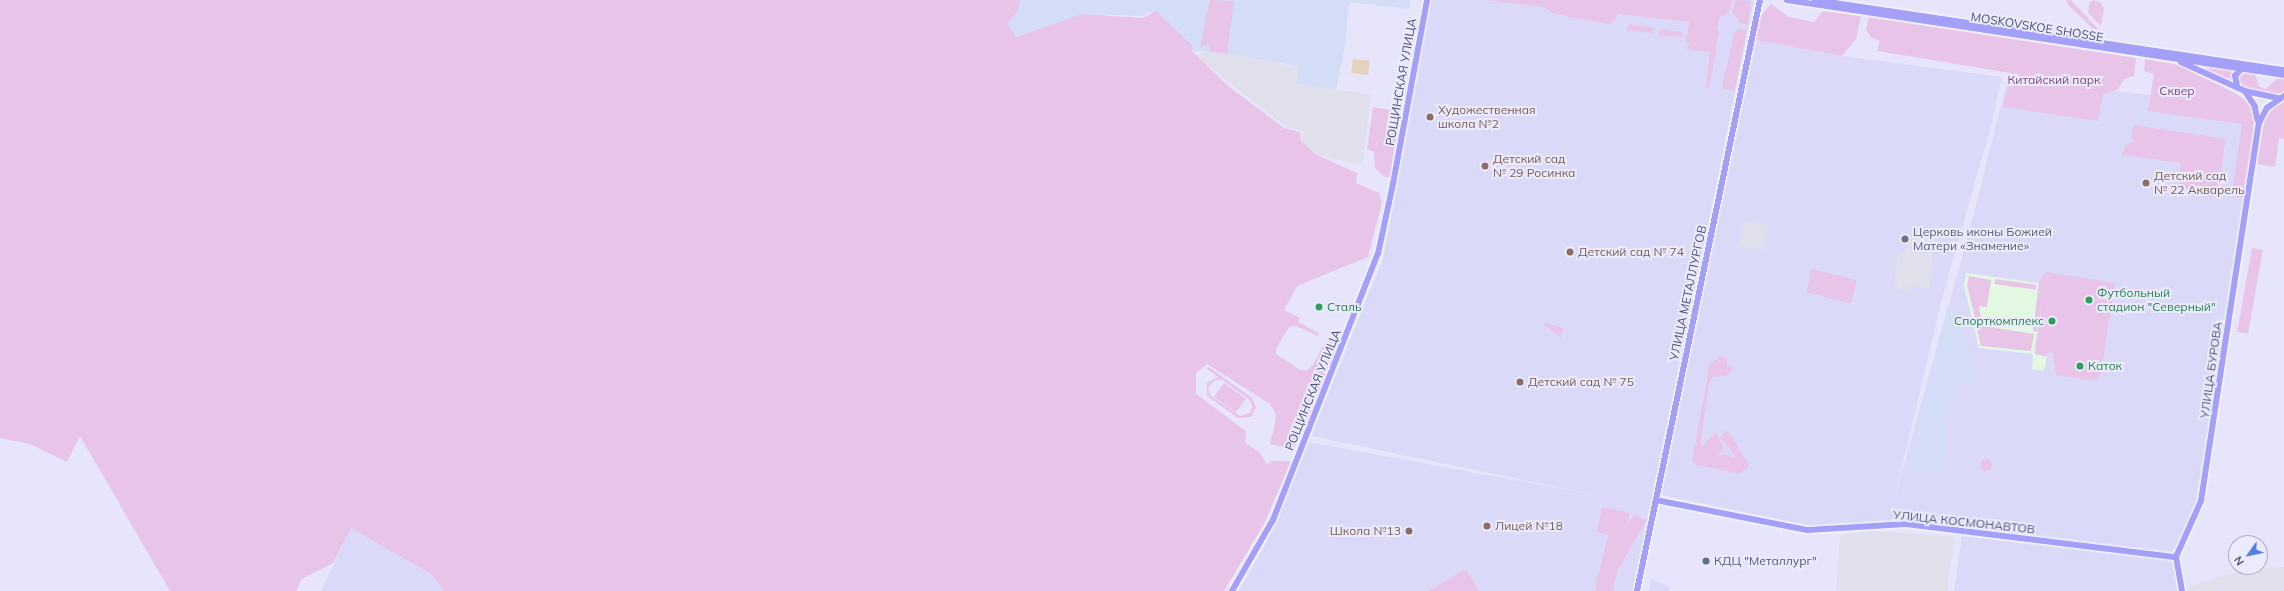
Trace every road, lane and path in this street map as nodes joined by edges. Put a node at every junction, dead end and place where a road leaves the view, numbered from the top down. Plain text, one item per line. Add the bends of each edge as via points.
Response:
1 (1426, 0) edge
2 (1760, 0) edge
3 (1787, 0) edge
4 (1815, 0) edge
5 (2173, 58) junction
6 (2244, 66) junction
7 (2284, 70) edge
8 (2284, 75) edge
9 (2237, 86) junction
10 (2245, 91) junction
11 (2281, 97) edge
12 (2259, 123) junction
13 (1656, 500) junction
14 (2176, 557) junction
15 (1232, 591) edge
16 (1637, 591) edge
17 (2182, 591) edge

1 - 15 main road, РОЩИНСКАЯ УЛИЦА via 1394,184 1378,254 1273,520
2 - 13 main road, УЛИЦА МЕТАЛЛУРГОВ
3 - 5 main road, MOSKOVSKOE SHOSSE
4 - 6 main road, MOSKOVSKOE SHOSSE
5 - 6 main road, MOSKOVSKOE SHOSSE
5 - 9 main road
6 - 7 main road, MOSKOVSKOE SHOSSE
6 - 8 main road, MOSKOVSKOE SHOSSE
6 - 9 main road via 2235,76
9 - 10 main road
10 - 11 main road
10 - 12 main road via 2255,106
11 - 12 main road via 2267,108
12 - 14 main road, УЛИЦА БУРОВА via 2201,501
13 - 14 main road, УЛИЦА КОСМОНАВТОВ via 1808,530 1906,524
13 - 16 main road, УЛИЦА МЕТАЛЛУРГОВ
14 - 17 main road

